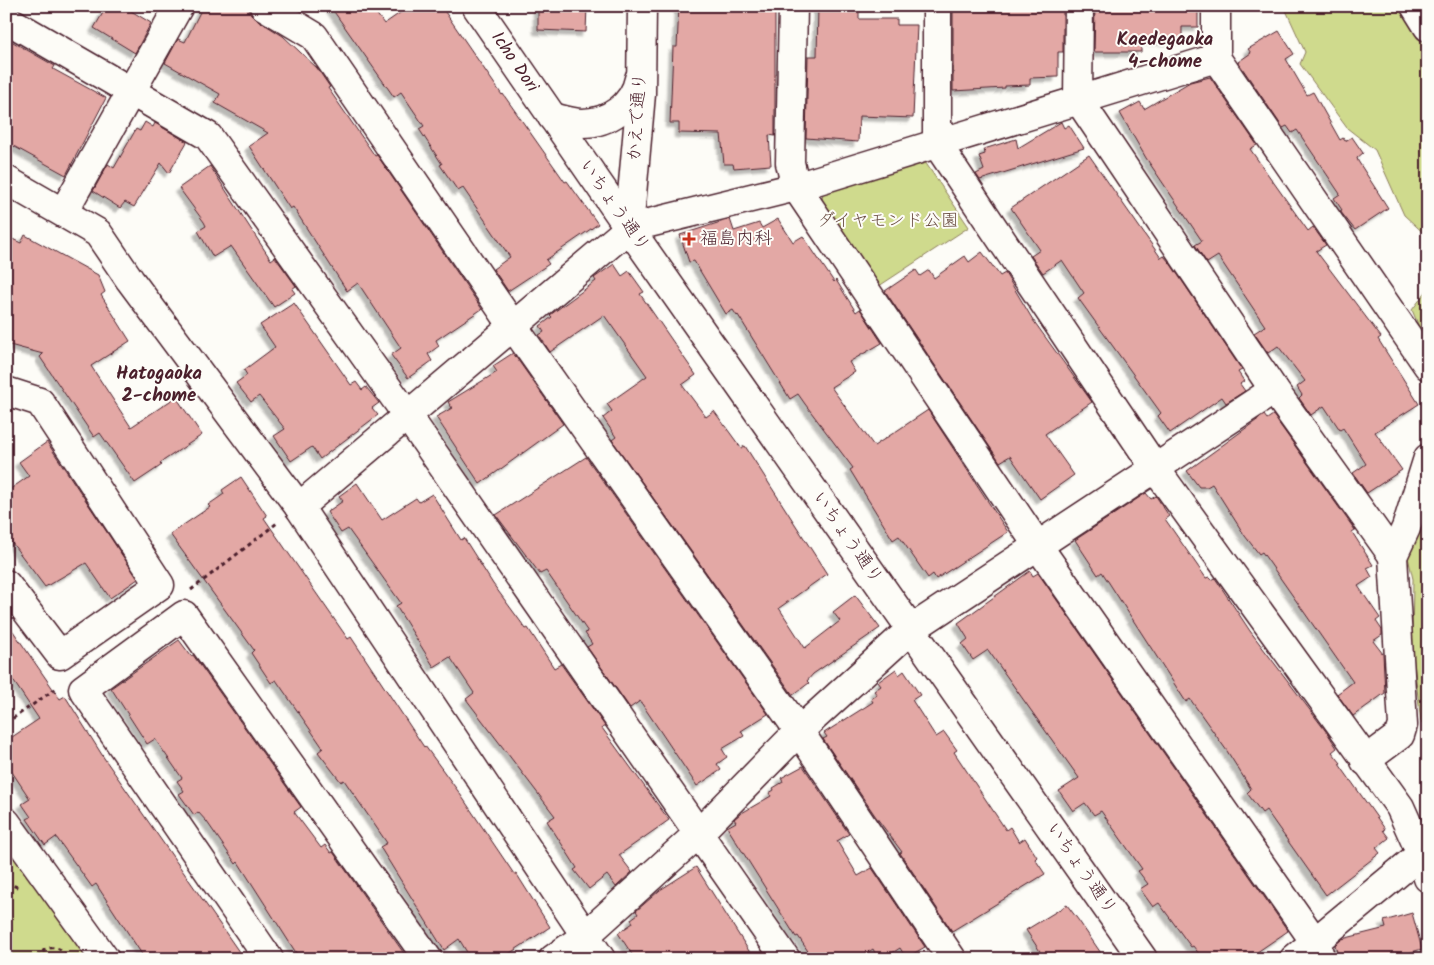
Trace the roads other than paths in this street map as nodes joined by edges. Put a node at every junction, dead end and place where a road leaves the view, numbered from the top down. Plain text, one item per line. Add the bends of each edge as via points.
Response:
1 (179, 6) edge
2 (264, 6) edge
3 (476, 6) edge
4 (642, 6) edge
5 (793, 6) edge
6 (937, 6) edge
7 (1079, 6) edge
8 (1216, 6) edge
9 (1415, 6) edge
10 (6, 20) edge
11 (1428, 27) edge
12 (1216, 58) junction
13 (642, 68) junction
14 (130, 93) junction
15 (1078, 99) junction
16 (552, 117) junction
17 (937, 144) junction
18 (6, 180) edge
19 (796, 188) junction
20 (64, 211) junction
21 (629, 228) junction
22 (513, 326) junction
23 (1428, 366) edge
24 (1274, 390) junction
25 (6, 391) edge
26 (408, 415) junction
27 (1428, 458) edge
28 (1155, 468) junction
29 (298, 507) junction
30 (1038, 546) junction
31 (1393, 556) junction
32 (6, 584) edge
33 (910, 630) junction
34 (799, 731) junction
35 (1366, 761) junction
36 (6, 822) edge
37 (700, 832) junction
38 (1424, 866) edge
39 (585, 936) junction
40 (1318, 950) edge
41 (105, 959) edge
42 (269, 959) edge
43 (428, 959) edge
44 (553, 959) edge
45 (601, 959) edge
46 (786, 959) edge
47 (952, 959) edge
48 (1142, 959) edge
49 (1294, 959) edge

1 - 14 street
2 - 22 street via 314,36
3 - 16 street, Icho Dori
4 - 13 street, かえで通り
5 - 19 street via 790,163
6 - 17 street
7 - 15 street
8 - 12 street
9 - 11 street
10 - 14 street
12 - 15 street
12 - 23 street
13 - 16 street via 637,88 623,109 602,120 582,123
13 - 21 street, かえで通り
14 - 20 street
14 - 26 street via 208,136
15 - 17 street
15 - 24 street
16 - 21 street, いちょう通り
17 - 19 street
17 - 28 street
18 - 20 street
19 - 21 street
19 - 30 street
20 - 29 street via 98,232
21 - 22 street
21 - 33 street, いちょう通り
22 - 26 street
22 - 34 street
24 - 28 street
24 - 31 street
25 - 32 street via 40,402 160,584 60,655
26 - 29 street
26 - 37 street
27 - 31 street via 1406,528
28 - 30 street
28 - 35 street
29 - 39 street
30 - 33 street
30 - 40 street
31 - 35 street via 1403,725 1400,735
33 - 34 street
33 - 48 street, いちょう通り
34 - 37 street
34 - 47 street
35 - 38 street via 1400,807
36 - 41 street
37 - 39 street
37 - 46 street
38 - 40 street
39 - 44 street
39 - 45 street
40 - 49 street
42 - 43 street via 82,689 184,615

